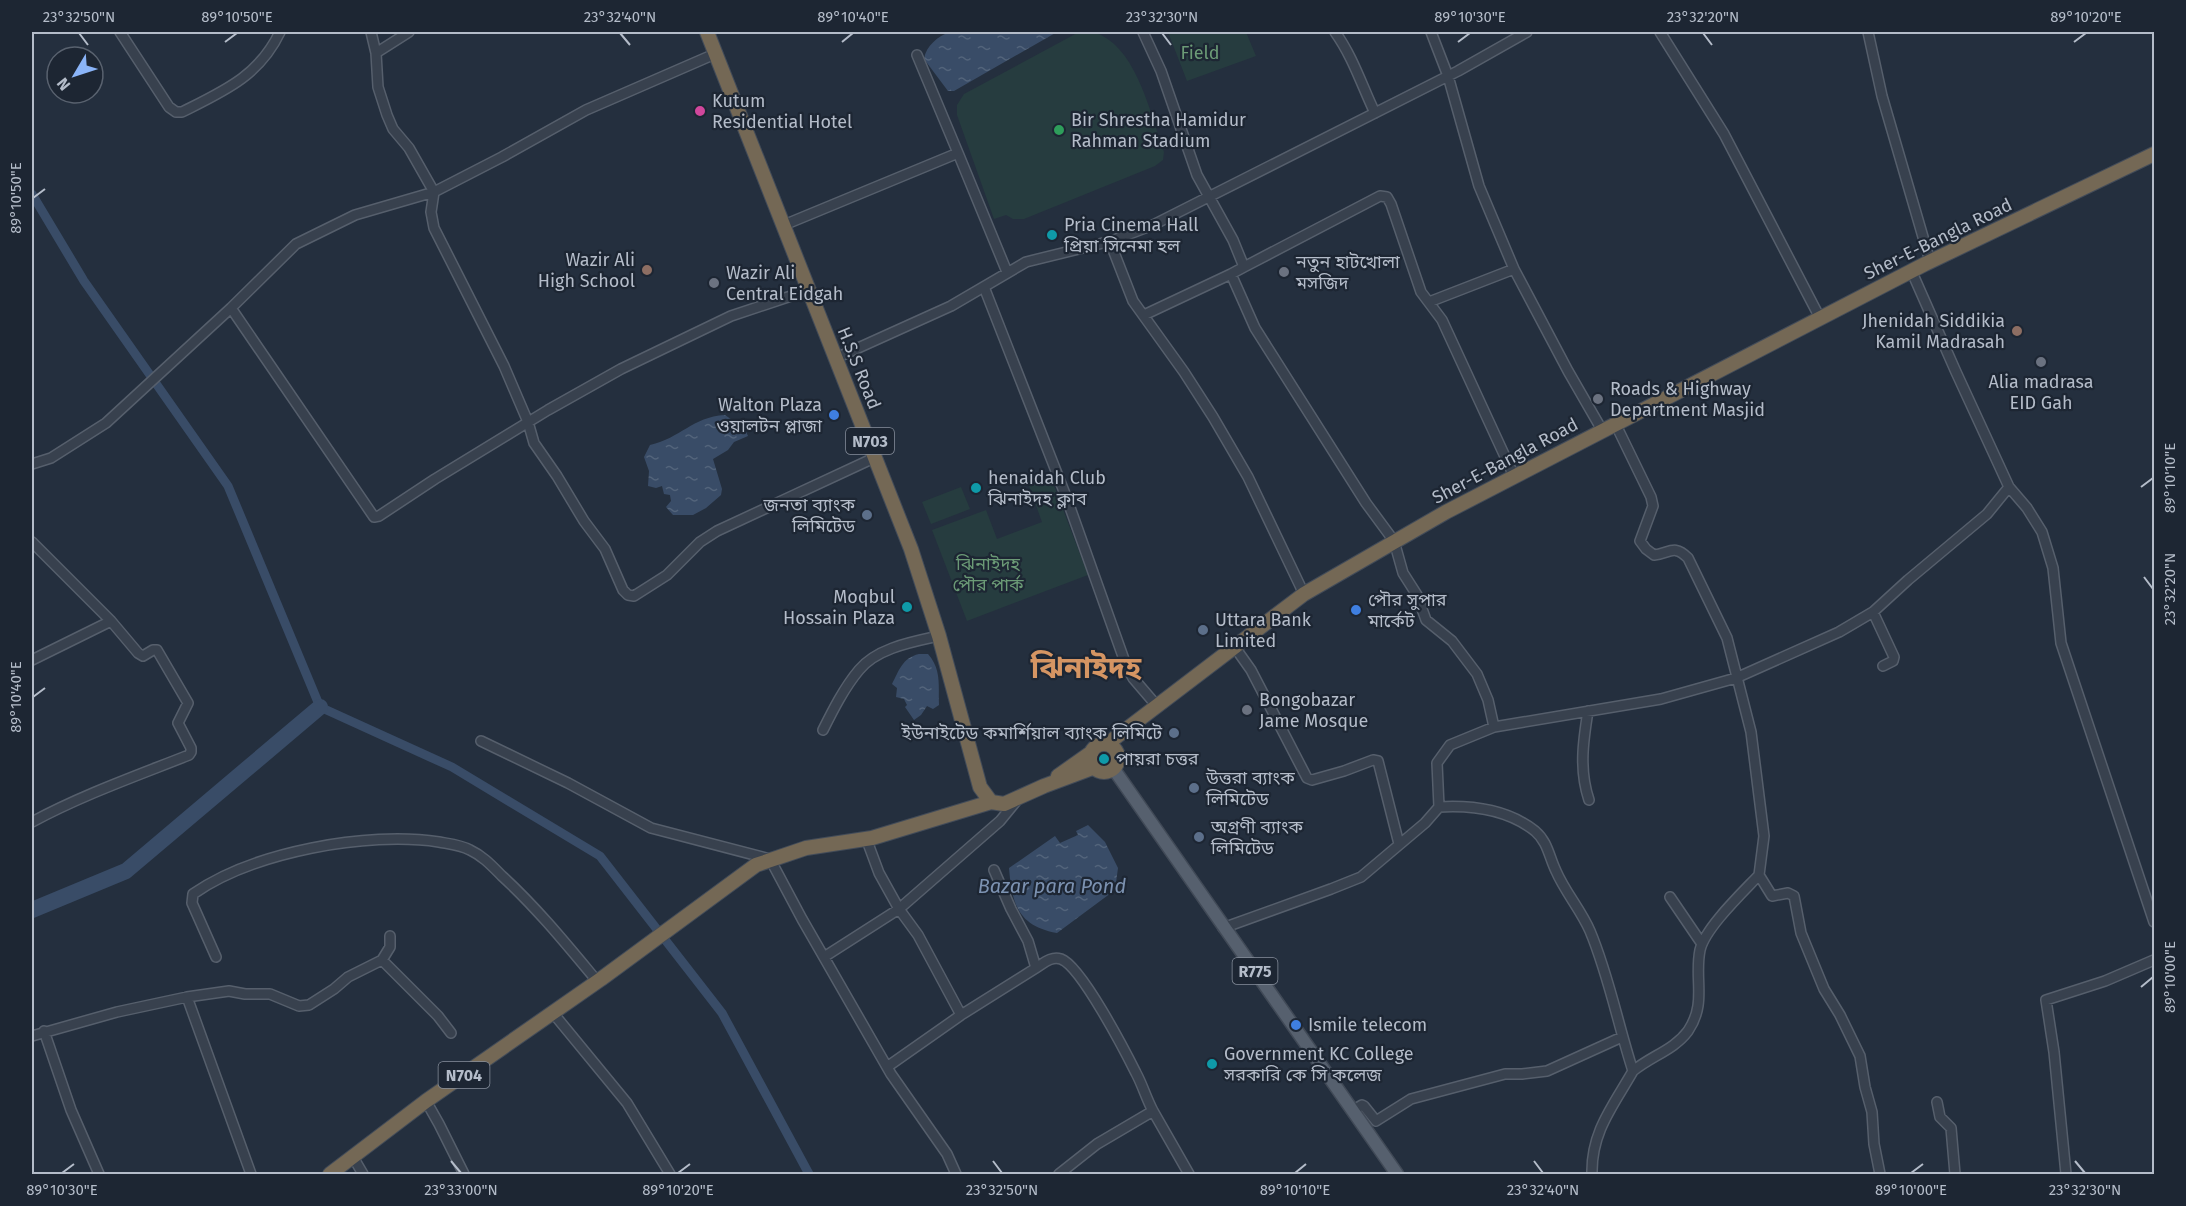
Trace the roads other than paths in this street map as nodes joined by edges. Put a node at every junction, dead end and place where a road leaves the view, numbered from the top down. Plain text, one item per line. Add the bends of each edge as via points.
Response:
1 (120, 32) edge
2 (280, 32) edge
3 (371, 32) edge
4 (409, 32) edge
5 (708, 32) edge
6 (1143, 32) edge
7 (1335, 32) edge
8 (1431, 32) edge
9 (1527, 32) edge
10 (1660, 32) edge
11 (1869, 32) edge
12 (376, 53) junction
13 (717, 53) junction
14 (917, 55) dead end
15 (1448, 76) junction
16 (1375, 113) junction
17 (958, 153) junction
18 (2154, 154) edge
19 (434, 192) junction
20 (1209, 196) junction
21 (784, 225) junction
22 (1110, 242) junction
23 (1930, 261) junction
24 (1244, 267) junction
25 (1514, 269) junction
26 (1911, 270) junction
27 (1007, 272) junction
28 (1231, 274) junction
29 (984, 287) junction
30 (809, 290) junction
31 (1429, 302) junction
32 (231, 308) junction
33 (1144, 315) junction
34 (1820, 318) junction
35 (836, 358) junction
36 (528, 422) junction
37 (1615, 423) junction
38 (1602, 430) junction
39 (876, 457) junction
40 (32, 464) edge
41 (1514, 476) junction
42 (2009, 487) junction
43 (1394, 541) junction
44 (32, 542) edge
45 (1304, 594) junction
46 (1873, 612) junction
47 (111, 621) junction
48 (939, 636) junction
49 (1234, 646) junction
50 (32, 660) edge
51 (1883, 666) dead end
52 (1736, 678) junction
53 (1155, 708) junction
54 (1588, 711) junction
55 (1494, 728) junction
56 (823, 730) dead end
57 (481, 741) dead end
58 (1107, 744) junction
59 (1092, 752) junction
60 (1108, 766) junction
61 (1044, 786) junction
62 (1019, 798) junction
63 (1589, 800) dead end
64 (991, 802) junction
65 (1439, 807) junction
66 (32, 822) edge
67 (866, 838) junction
68 (1399, 844) junction
69 (770, 859) junction
70 (994, 870) dead end
71 (1759, 874) junction
72 (1670, 897) dead end
73 (899, 909) junction
74 (2154, 922) edge
75 (1223, 928) junction
76 (390, 936) dead end
77 (1702, 944) junction
78 (216, 957) dead end
79 (824, 957) junction
80 (382, 960) junction
81 (2154, 960) edge
82 (1036, 969) junction
83 (599, 980) junction
84 (187, 997) junction
85 (553, 1013) junction
86 (962, 1015) junction
87 (45, 1031) junction
88 (451, 1033) dead end
89 (32, 1036) edge
90 (1622, 1037) junction
91 (887, 1067) junction
92 (1633, 1071) junction
93 (426, 1101) junction
94 (1937, 1102) dead end
95 (1153, 1111) junction
96 (1352, 1111) junction
97 (353, 1157) junction
98 (99, 1174) edge
99 (251, 1174) edge
100 (330, 1174) edge
101 (363, 1174) edge
102 (464, 1174) edge
103 (670, 1174) edge
104 (956, 1174) edge
105 (1059, 1174) edge
106 (1189, 1174) edge
107 (1388, 1174) edge
108 (1397, 1174) edge
109 (1592, 1174) edge
110 (1880, 1174) edge
111 (1955, 1174) edge
112 (2066, 1174) edge

1 - 2 street via 176,112 230,88 252,70
3 - 12 street
4 - 12 street
5 - 13 highway, H.S.S Road / N703
6 - 20 street via 1161,71 1197,175
7 - 16 street via 1350,54
8 - 15 street
9 - 15 street
10 - 34 street via 1724,134
11 - 23 street via 1882,96
12 - 19 street via 378,87 387,115
13 - 19 street via 585,110
13 - 21 highway, H.S.S Road / N703
14 - 17 street
15 - 16 street
15 - 25 street via 1479,186
16 - 20 street
17 - 21 street
17 - 27 street
18 - 23 highway, Sher-E-Bangla Road
19 - 32 street via 355,215 305,238
19 - 36 street via 434,228 500,356
20 - 22 street
20 - 24 street
21 - 30 highway, H.S.S Road / N703
22 - 27 street via 1043,257
22 - 33 street via 1128,290
23 - 26 highway, Sher-E-Bangla Road
24 - 28 street
24 - 31 street via 1387,196 1421,292
25 - 31 street
25 - 38 street
26 - 34 highway, Sher-E-Bangla Road
26 - 42 street
27 - 29 street
28 - 33 street
28 - 43 street via 1256,328
29 - 35 street
29 - 53 street via 1067,499 1126,665
30 - 35 highway, H.S.S Road / N703
30 - 36 street via 711,325 621,369
31 - 41 street via 1442,320
32 - 36 street via 374,517
32 - 40 street via 106,423 51,458
33 - 45 street via 1195,388 1248,477
34 - 37 highway, Sher-E-Bangla Road
35 - 39 highway, H.S.S Road / N703
36 - 39 street via 534,443 605,549 623,591 634,596 667,575 717,531
37 - 38 highway, Sher-E-Bangla Road
37 - 52 street via 1653,506 1640,541 1654,555 1672,549 1681,550 1688,558 1727,638
38 - 41 highway, Sher-E-Bangla Road
39 - 48 highway, H.S.S Road / N703
41 - 43 highway, Sher-E-Bangla Road
42 - 46 street via 1986,514
42 - 74 street via 2042,532 2053,568 2061,643
43 - 45 highway, Sher-E-Bangla Road
43 - 55 street via 1403,573 1426,620 1452,641 1477,674
44 - 47 street
45 - 49 highway, Sher-E-Bangla Road
46 - 51 street via 1894,657
46 - 52 street via 1839,632
47 - 50 street
47 - 66 street via 140,655 157,650 188,703 178,723 191,752 69,802
48 - 56 street via 889,650 860,668
48 - 64 highway, H.S.S Road / N703 via 977,776
49 - 53 highway, Sher-E-Bangla Road
49 - 68 street via 1251,670 1307,778 1312,780 1377,761
52 - 54 street via 1661,699
52 - 71 street via 1757,771 1764,836
53 - 58 highway, Sher-E-Bangla Road
53 - 60 highway, Sher-E-Bangla Road
54 - 55 street
54 - 63 street via 1582,764
55 - 65 street via 1450,745 1442,753 1437,762
57 - 69 street via 651,828
58 - 59 highway, Sher-E-Bangla Road via 1096,746
58 - 60 highway via 1115,750
59 - 60 highway via 1090,758
59 - 61 highway
60 - 61 highway
60 - 75 main road, R775
60 - 107 main road, R775
61 - 62 highway
62 - 64 highway via 1004,804
62 - 73 street via 1000,821
64 - 67 highway, N704
65 - 68 street
65 - 90 street via 1498,812 1537,833 1548,847 1556,871 1589,929
67 - 69 highway, N704 via 806,848
67 - 73 street
68 - 75 street via 1361,877
69 - 79 street
69 - 83 highway, N704 via 756,865
70 - 82 street via 1028,941
71 - 77 street
71 - 110 street via 1772,896 1794,896 1801,933 1824,989 1860,1056
72 - 77 street
73 - 79 street
73 - 86 street via 918,935
75 - 96 main road, R775
76 - 80 street via 390,947
77 - 92 street via 1698,969 1700,999 1694,1021 1681,1040
78 - 83 street via 192,903 193,894 218,879 307,849 394,838 459,846 482,856 529,900
79 - 91 street
80 - 84 street via 348,977 309,1005 299,1006 270,994 228,991
80 - 88 street
81 - 112 street via 2046,1000
82 - 86 street
82 - 95 street via 1054,958 1074,968 1118,1038
83 - 85 highway, N704
84 - 87 street
84 - 99 street
85 - 93 highway, N704
85 - 103 street via 627,1103
86 - 91 street
87 - 89 street
87 - 98 street via 71,1110
90 - 92 street
90 - 96 street via 1547,1071 1505,1074 1411,1099 1376,1121 1362,1105
91 - 104 street via 947,1154
92 - 109 street via 1597,1134
93 - 97 highway, N704
93 - 102 street
94 - 111 street via 1940,1117 1951,1128
95 - 105 street via 1097,1144
95 - 106 street
96 - 108 main road, R775
97 - 100 highway, N704
97 - 101 street

